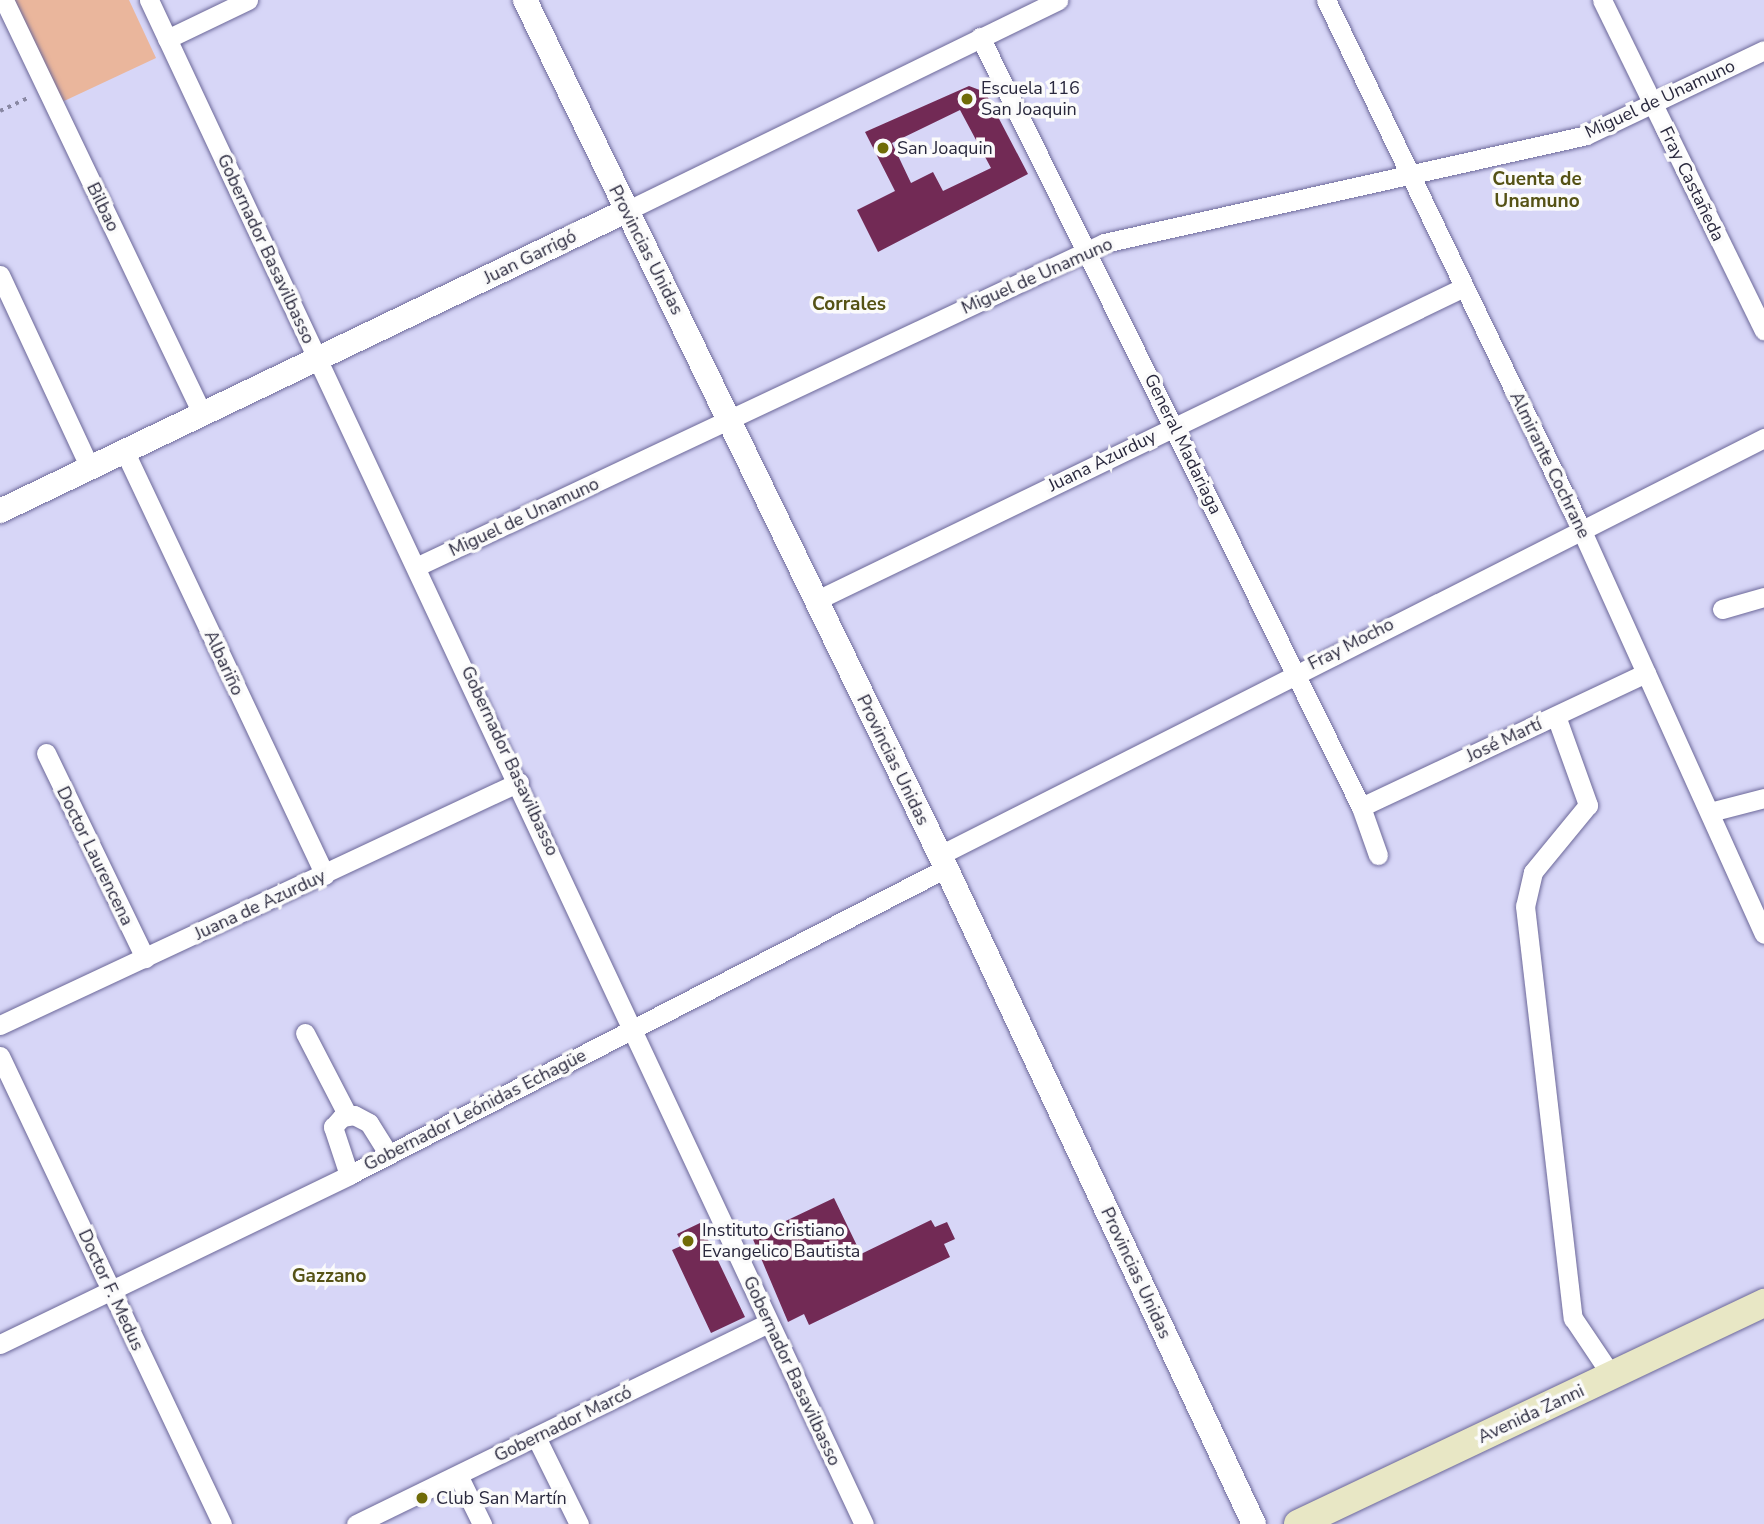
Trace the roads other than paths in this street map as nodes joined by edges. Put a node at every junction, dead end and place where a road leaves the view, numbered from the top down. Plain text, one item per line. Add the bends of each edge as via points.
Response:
1 (4, 0) edge
2 (149, 0) edge
3 (248, 0) edge
4 (525, 0) edge
5 (1058, 0) edge
6 (1326, 0) edge
7 (1602, 0) edge
8 (980, 37) junction
9 (167, 39) junction
10 (1764, 50) edge
11 (1653, 104) junction
12 (1410, 172) junction
13 (626, 211) junction
14 (1087, 250) junction
15 (0, 275) edge
16 (1464, 287) junction
17 (1764, 330) edge
18 (318, 359) junction
19 (202, 413) junction
20 (731, 420) junction
21 (1175, 426) junction
22 (1764, 438) edge
23 (124, 450) junction
24 (89, 466) junction
25 (0, 511) edge
26 (1581, 529) junction
27 (420, 565) junction
28 (1764, 597) edge
29 (815, 601) junction
30 (1722, 609) dead end
31 (1293, 673) junction
32 (1646, 673) junction
33 (1556, 716) junction
34 (46, 753) dead end
35 (519, 782) junction
36 (1764, 798) edge
37 (1361, 807) junction
38 (1710, 812) junction
39 (1378, 855) dead end
40 (943, 862) junction
41 (325, 875) junction
42 (1764, 934) edge
43 (145, 958) junction
44 (0, 1025) edge
45 (633, 1028) junction
46 (305, 1033) dead end
47 (0, 1056) edge
48 (348, 1116) junction
49 (388, 1154) junction
50 (349, 1175) junction
51 (111, 1290) junction
52 (1764, 1303) edge
53 (769, 1323) junction
54 (0, 1344) edge
55 (1612, 1376) junction
56 (536, 1437) junction
57 (458, 1475) junction
58 (222, 1524) edge
59 (356, 1524) edge
60 (482, 1524) edge
61 (579, 1524) edge
62 (864, 1524) edge
63 (1254, 1524) edge
64 (1298, 1524) edge

1 - 19 street, Bilbao
2 - 9 street, Gobernador Basavilbasso
3 - 9 street
4 - 13 street, Provincias Unidas
5 - 8 street, Juan Garrigó
6 - 12 street, Almirante Cochrane
7 - 11 street, Fray Castañeda
8 - 13 street, Juan Garrigó
8 - 14 street, General Madariaga
9 - 18 street, Gobernador Basavilbasso
10 - 11 street, Miguel de Unamuno
11 - 12 street, Miguel de Unamuno via 1586,135
11 - 17 street, Fray Castañeda
12 - 14 street, Miguel de Unamuno
12 - 16 street, Almirante Cochrane
13 - 18 street, Juan Garrigó
13 - 20 street, Provincias Unidas
14 - 20 street, Miguel de Unamuno
14 - 21 street, General Madariaga
15 - 24 street
16 - 21 street, Juana Azurduy
16 - 26 street, Almirante Cochrane
18 - 19 street, Juan Garrigó
18 - 27 street, Gobernador Basavilbasso
19 - 23 street, Juan Garrigó
20 - 27 street, Miguel de Unamuno
20 - 29 street, Provincias Unidas
21 - 29 street, Juana Azurduy
21 - 31 street, General Madariaga
22 - 26 street, Fray Mocho
23 - 24 street, Juan Garrigó
23 - 41 street, Albariño
24 - 25 street, Juan Garrigó
26 - 31 street, Fray Mocho
26 - 32 street, Almirante Cochrane
27 - 35 street, Gobernador Basavilbasso
28 - 30 street
29 - 40 street, Provincias Unidas
31 - 37 street, General Madariaga
31 - 40 street, Fray Mocho
32 - 33 street, José Martí
32 - 38 street, Almirante Cochrane
33 - 37 street, José Martí
33 - 55 street via 1588,805 1533,872 1525,906 1573,1318
34 - 43 street, Doctor Laurencena
35 - 41 street, Juana de Azurduy
35 - 45 street, Gobernador Basavilbasso
36 - 38 street
37 - 39 street, General Madariaga
38 - 42 street, Almirante Cochrane
40 - 45 street, Gobernador Leónidas Echagüe
40 - 63 street, Provincias Unidas
41 - 43 street, Juana de Azurduy
43 - 44 street, Juana de Azurduy
45 - 49 street, Gobernador Leónidas Echagüe
45 - 53 street, Gobernador Basavilbasso
46 - 48 street
47 - 51 street, Doctor F. Medus
48 - 49 street via 369,1123
48 - 50 street via 333,1127
49 - 50 street, Gobernador Leónidas Echagüe
50 - 51 street, Gobernador Leónidas Echagüe
51 - 54 street, Gobernador Leónidas Echagüe
51 - 58 street, Doctor F. Medus
52 - 55 main road, Avenida Zanni
53 - 56 street, Gobernador Marcó
53 - 62 street, Gobernador Basavilbasso
55 - 64 main road, Avenida Zanni
56 - 57 street, Gobernador Marcó
56 - 61 street
57 - 59 street, Gobernador Marcó
57 - 60 street

